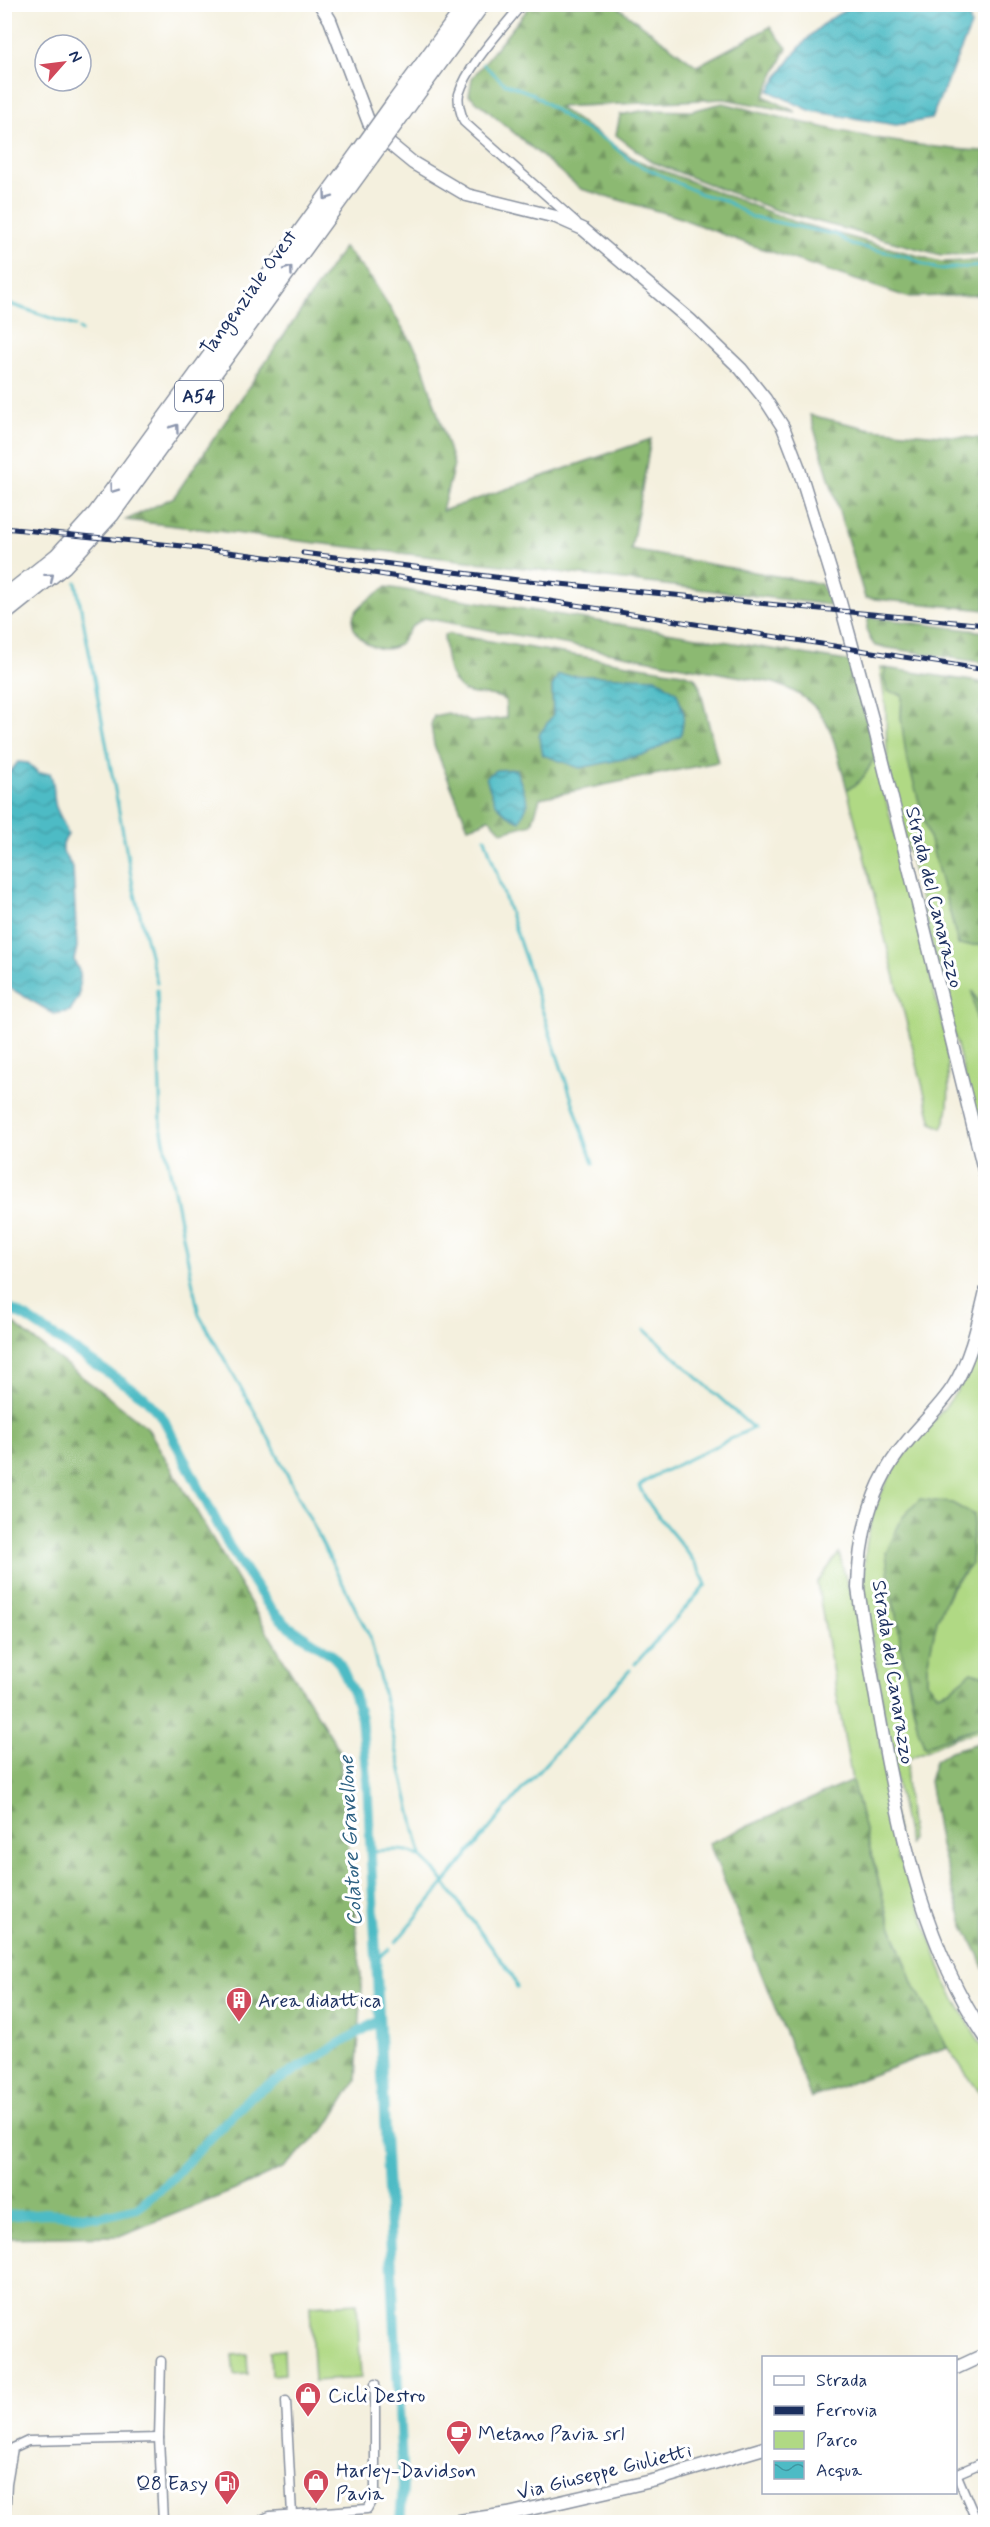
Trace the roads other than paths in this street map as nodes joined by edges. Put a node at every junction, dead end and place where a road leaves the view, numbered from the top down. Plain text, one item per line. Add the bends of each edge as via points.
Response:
1 (320, 4) edge
2 (467, 4) edge
3 (482, 4) edge
4 (522, 4) edge
5 (399, 108) junction
6 (366, 153) junction
7 (544, 193) junction
8 (541, 213) junction
9 (583, 229) junction
10 (4, 598) edge
11 (4, 614) edge
12 (986, 1178) edge
13 (986, 1291) edge
14 (986, 2038) edge
15 (986, 2354) edge
16 (161, 2361) dead end
17 (957, 2368) edge
18 (375, 2384) dead end
19 (286, 2401) dead end
20 (159, 2438) junction
21 (762, 2449) edge
22 (986, 2461) edge
23 (957, 2473) edge
24 (957, 2475) edge
25 (292, 2515) junction
26 (5, 2523) edge
27 (163, 2523) edge
28 (263, 2523) edge
29 (452, 2523) edge
30 (977, 2523) edge

1 - 8 street, Strada del Canarazzo via 369,123 391,145 467,195
2 - 5 highway, Tangenziale Ovest / A54
3 - 5 highway, Tangenziale Ovest / A54
4 - 7 street via 469,74 458,96 464,122
5 - 6 highway, Tangenziale Ovest / A54, bridge
6 -> 10 highway, Tangenziale Ovest / A54 via 96,513 57,555
11 -> 6 highway, Tangenziale Ovest / A54 via 64,566 111,515
7 - 8 street via 546,205
7 - 9 street
8 - 9 street, Strada del Canarazzo
9 - 12 street, Strada del Canarazzo via 741,369 783,427 856,660
13 - 14 street, Strada del Canarazzo via 973,1341 953,1387 903,1445 881,1479 864,1524 858,1588 897,1812 910,1861 947,1970 967,2011
15 - 17 street
16 - 20 street
18 - 25 street via 375,2494 367,2509
19 - 25 street
20 - 26 street via 28,2441 14,2448
20 - 27 street
21 - 29 street, Via Giuseppe Giulietti via 645,2482
22 - 23 street
24 - 30 street
25 - 28 street via 270,2516

